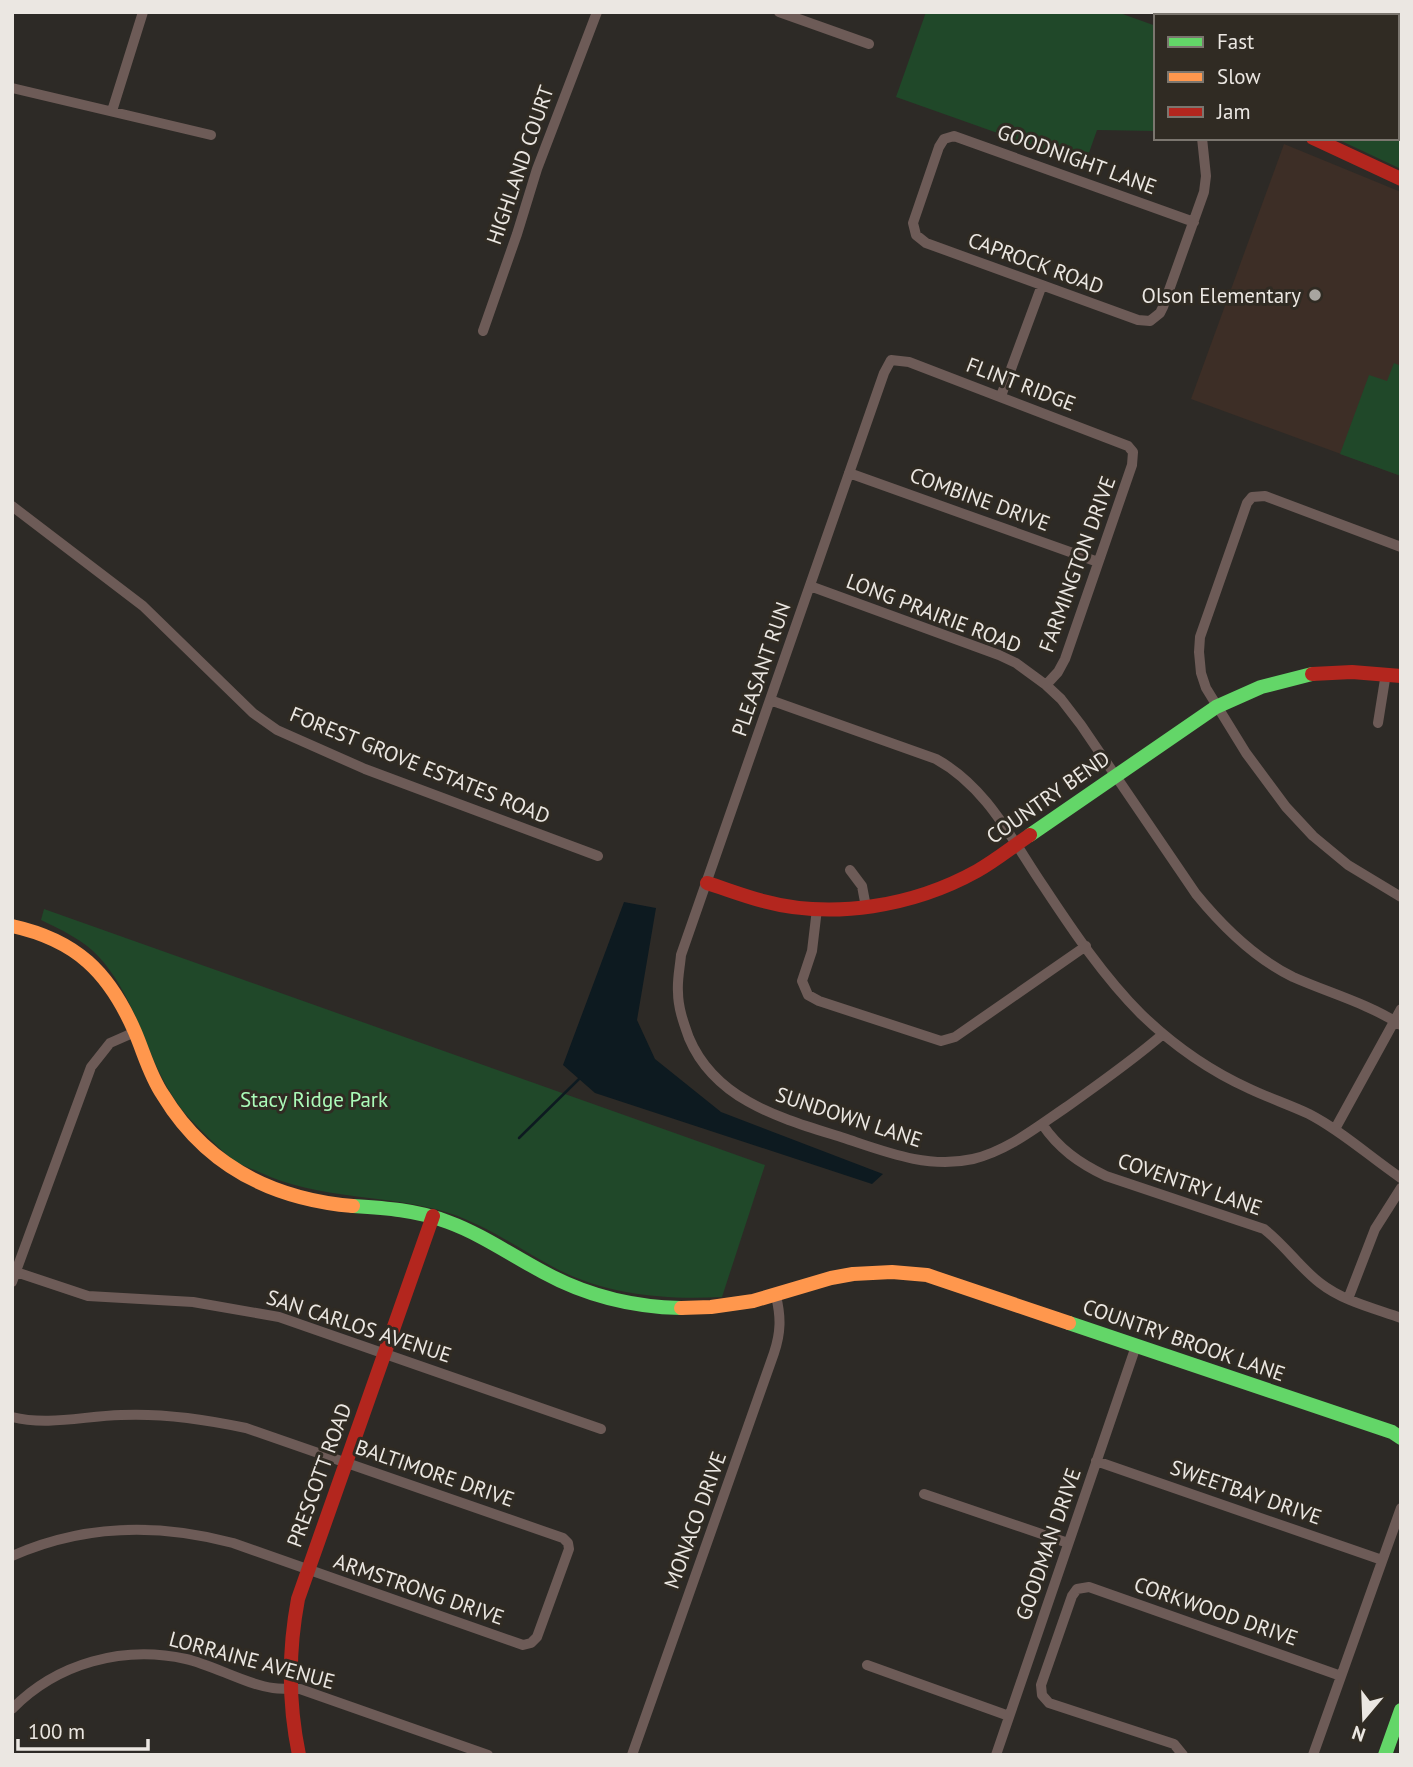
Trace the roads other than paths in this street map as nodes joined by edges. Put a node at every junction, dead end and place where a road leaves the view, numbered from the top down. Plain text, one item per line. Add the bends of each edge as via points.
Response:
1 (143, 12) edge
2 (597, 12) edge
3 (779, 12) edge
4 (869, 44) dead end
5 (12, 88) edge
6 (112, 111) junction
7 (211, 135) dead end
8 (1202, 140) edge
9 (1317, 140) edge
10 (1401, 179) edge
11 (1194, 222) junction
12 (915, 232) joint
13 (1042, 285) junction
14 (482, 331) dead end
15 (891, 360) joint
16 (1001, 396) junction
17 (1133, 452) joint
18 (849, 473) junction
19 (12, 506) edge
20 (1401, 547) edge
21 (1098, 562) junction
22 (810, 586) junction
23 (1393, 674) edge
24 (1046, 685) junction
25 (770, 700) junction
26 (1216, 706) junction
27 (1378, 723) dead end
28 (1116, 776) junction
29 (1017, 845) junction
30 (598, 856) dead end
31 (849, 870) dead end
32 (706, 883) junction
33 (1401, 897) edge
34 (866, 907) junction
35 (817, 909) junction
36 (12, 926) edge
37 (1086, 946) junction
38 (677, 993) joint
39 (1401, 1009) edge
40 (1398, 1023) edge
41 (135, 1032) junction
42 (1163, 1034) junction
43 (1042, 1124) junction
44 (1335, 1129) junction
45 (1401, 1178) edge
46 (1401, 1188) edge
47 (433, 1216) junction
48 (14, 1277) edge
49 (776, 1296) junction
50 (1348, 1299) junction
51 (1401, 1318) edge
52 (1136, 1346) junction
53 (384, 1353) junction
54 (12, 1417) edge
55 (601, 1429) dead end
56 (1401, 1438) edge
57 (1096, 1461) junction
58 (345, 1462) junction
59 (924, 1494) dead end
60 (1401, 1508) edge
61 (1068, 1543) junction
62 (12, 1556) edge
63 (1382, 1560) junction
64 (307, 1570) junction
65 (529, 1644) joint
66 (867, 1665) dead end
67 (1341, 1676) junction
68 (289, 1689) junction
69 (12, 1709) edge
70 (1401, 1710) edge
71 (1009, 1716) junction
72 (299, 1755) edge
73 (488, 1755) edge
74 (632, 1755) edge
75 (996, 1755) edge
76 (1183, 1755) edge
77 (1313, 1755) edge
78 (1385, 1755) edge

1 - 6 street
2 - 14 street, HIGHLAND COURT
3 - 4 street
5 - 6 street
6 - 7 street
8 - 11 street via 1206,176
9 - 10 street
11 - 12 street, GOODNIGHT LANE via 959,136 947,138 939,148 914,217
11 - 13 street, CAPROCK ROAD via 1163,307 1150,321
12 - 13 street, CAPROCK ROAD via 926,243
13 - 16 street
15 - 16 street, FLINT RIDGE via 909,362
15 - 18 street, PLEASANT RUN
16 - 17 street, FLINT RIDGE via 1128,446
17 - 21 street, FARMINGTON DRIVE
18 - 21 street, COMBINE DRIVE
18 - 22 street, PLEASANT RUN
19 - 30 street, FOREST GROVE ESTATES ROAD via 143,606 253,713 277,730 365,769
20 - 26 street via 1265,496 1252,497 1200,637 1201,673
21 - 24 street, FARMINGTON DRIVE via 1065,659
22 - 24 street, LONG PRAIRIE ROAD via 999,655
22 - 25 street, PLEASANT RUN
23 - 26 street, COUNTRY BEND via 1338,670 1304,674 1243,692
23 - 27 street
24 - 28 street, LONG PRAIRIE ROAD
25 - 29 street via 936,759 973,785
25 - 32 street, PLEASANT RUN
26 - 28 street, COUNTRY BEND
26 - 33 street via 1286,807 1313,836 1348,865
28 - 29 street, COUNTRY BEND
28 - 40 street, LONG PRAIRIE ROAD via 1196,894 1246,947 1292,976
29 - 34 street, COUNTRY BEND via 952,884 902,901
29 - 37 street
31 - 34 street via 862,886
32 - 35 street, COUNTRY BEND via 774,904
32 - 38 street, PLEASANT RUN via 681,955
34 - 35 street, COUNTRY BEND
35 - 37 street via 812,951 802,981 805,991 818,1001 933,1040 948,1040
36 - 41 street, COUNTRY BROOK LANE via 50,936 93,964 114,991
37 - 42 street via 1114,986
38 - 43 street, SUNDOWN LANE via 694,1050 714,1077 738,1098 791,1121 893,1155 931,1162 989,1154
39 - 40 street
40 - 44 street
41 - 47 street, COUNTRY BROOK LANE via 152,1075 176,1114 208,1148 245,1175 308,1200
41 - 48 street via 110,1043 91,1067
42 - 43 street, SUNDOWN LANE
42 - 44 street via 1220,1074
43 - 50 street, COVENTRY LANE via 1072,1157 1106,1176 1264,1229 1318,1281
44 - 45 street
46 - 50 street via 1375,1229
47 - 49 street, COUNTRY BROOK LANE via 495,1243 570,1285 619,1301 690,1308
47 - 53 street, PRESCOTT ROAD
48 - 53 street, SAN CARLOS AVENUE via 88,1296 193,1301 251,1311
49 - 52 street, COUNTRY BROOK LANE via 832,1277 868,1274 952,1284
49 - 74 street, MONACO DRIVE via 781,1326 774,1353
50 - 51 street, COVENTRY LANE
52 - 56 street, COUNTRY BROOK LANE
52 - 57 street, GOODMAN DRIVE
53 - 55 street, SAN CARLOS AVENUE
53 - 58 street, PRESCOTT ROAD
54 - 58 street, BALTIMORE DRIVE via 35,1422 120,1415 194,1417 246,1428
57 - 61 street, GOODMAN DRIVE
57 - 63 street, SWEETBAY DRIVE
58 - 64 street, PRESCOTT ROAD
58 - 65 street, BALTIMORE DRIVE via 566,1540 569,1552 537,1637
59 - 61 street
60 - 63 street
61 - 71 street, GOODMAN DRIVE
62 - 64 street, ARMSTRONG DRIVE via 85,1533 145,1528 204,1535
63 - 67 street
64 - 65 street, ARMSTRONG DRIVE
64 - 68 street, PRESCOTT ROAD via 292,1630
66 - 71 street
67 - 76 street, CORKWOOD DRIVE via 1089,1587 1078,1588 1041,1685 1042,1695 1049,1703 1174,1744
67 - 77 street
68 - 69 street, LORRAINE AVENUE via 271,1688 187,1659 120,1655 57,1675
68 - 72 street, PRESCOTT ROAD
68 - 73 street, LORRAINE AVENUE
70 - 78 street
71 - 75 street, GOODMAN DRIVE

